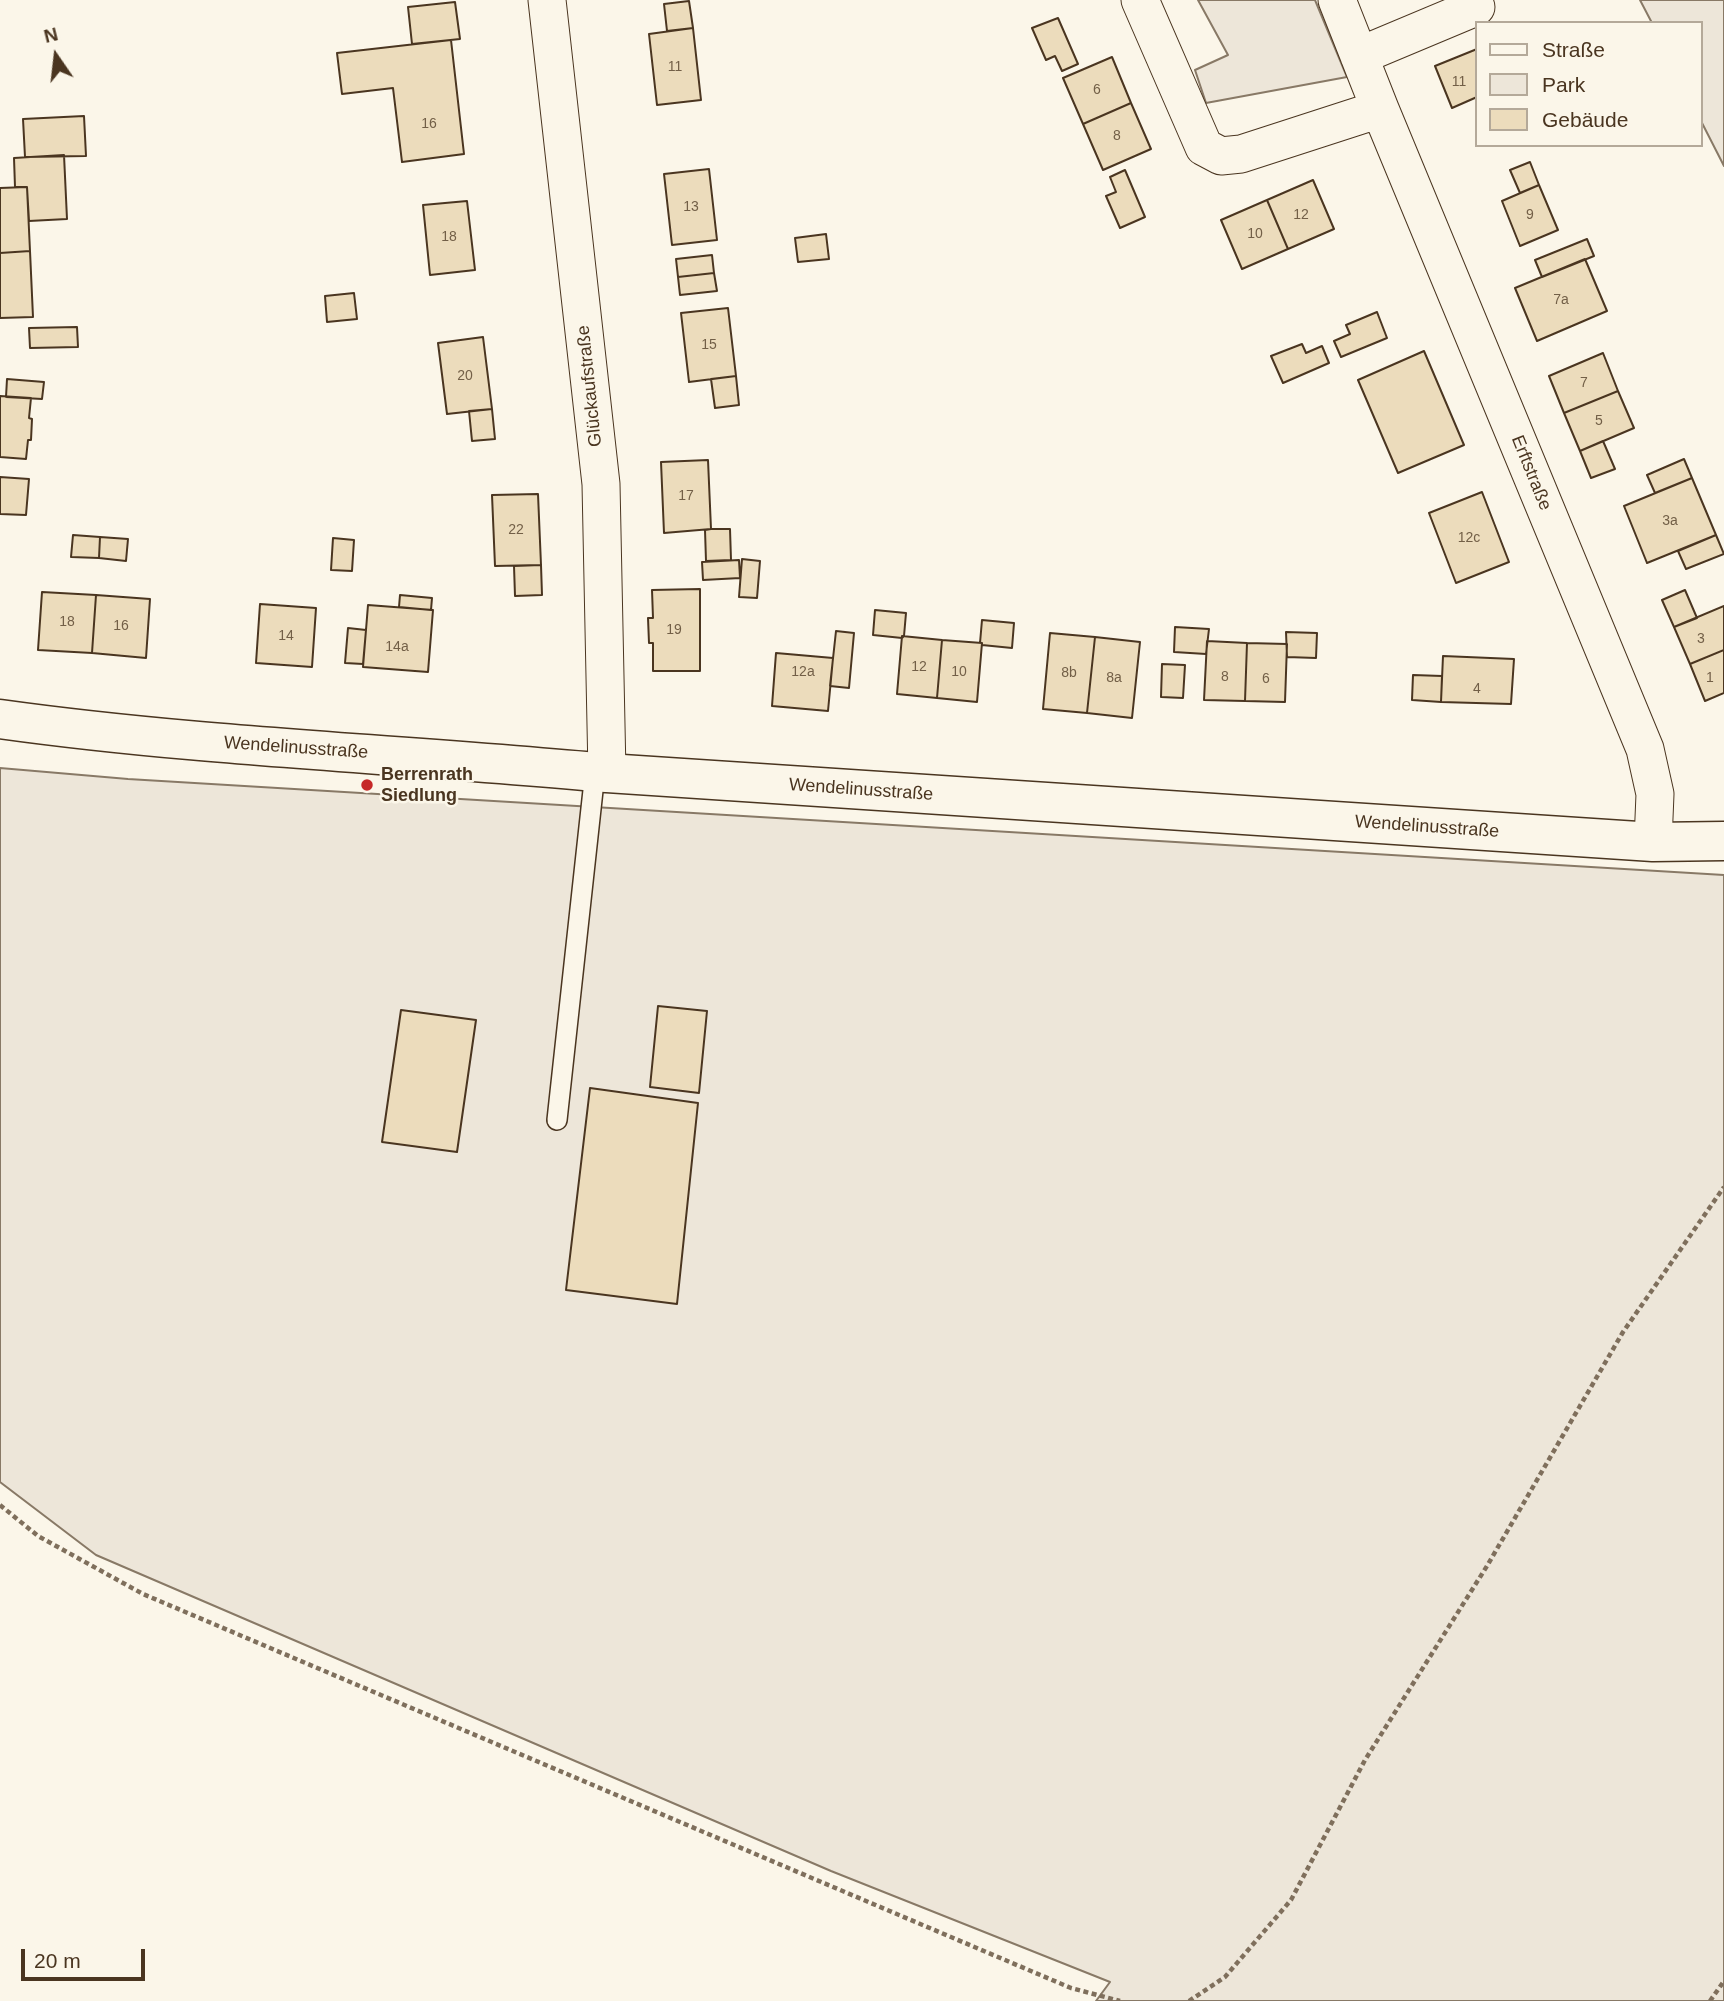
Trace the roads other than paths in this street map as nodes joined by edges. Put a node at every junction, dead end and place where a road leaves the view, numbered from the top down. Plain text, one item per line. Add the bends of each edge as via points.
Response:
1 (547, 0) edge
2 (1140, 0) edge
3 (1337, 0) edge
4 (1476, 7) dead end
5 (1359, 56) junction
6 (1380, 110) junction
7 (0, 719) edge
8 (601, 772) junction
9 (1724, 841) edge
10 (1653, 842) junction
11 (558, 1120) dead end

1 - 8 street, Glückaufstraße via 601,484
2 - 6 street via 1204,147 1221,156 1241,154
3 - 5 street, Erftstraße
4 - 5 street
5 - 6 street, Erftstraße
6 - 10 street, Erftstraße via 1645,749 1655,794
7 - 8 main road, Wendelinusstraße via 216,743
8 - 10 main road, Wendelinusstraße
8 - 11 lane
9 - 10 main road, Wendelinusstraße

